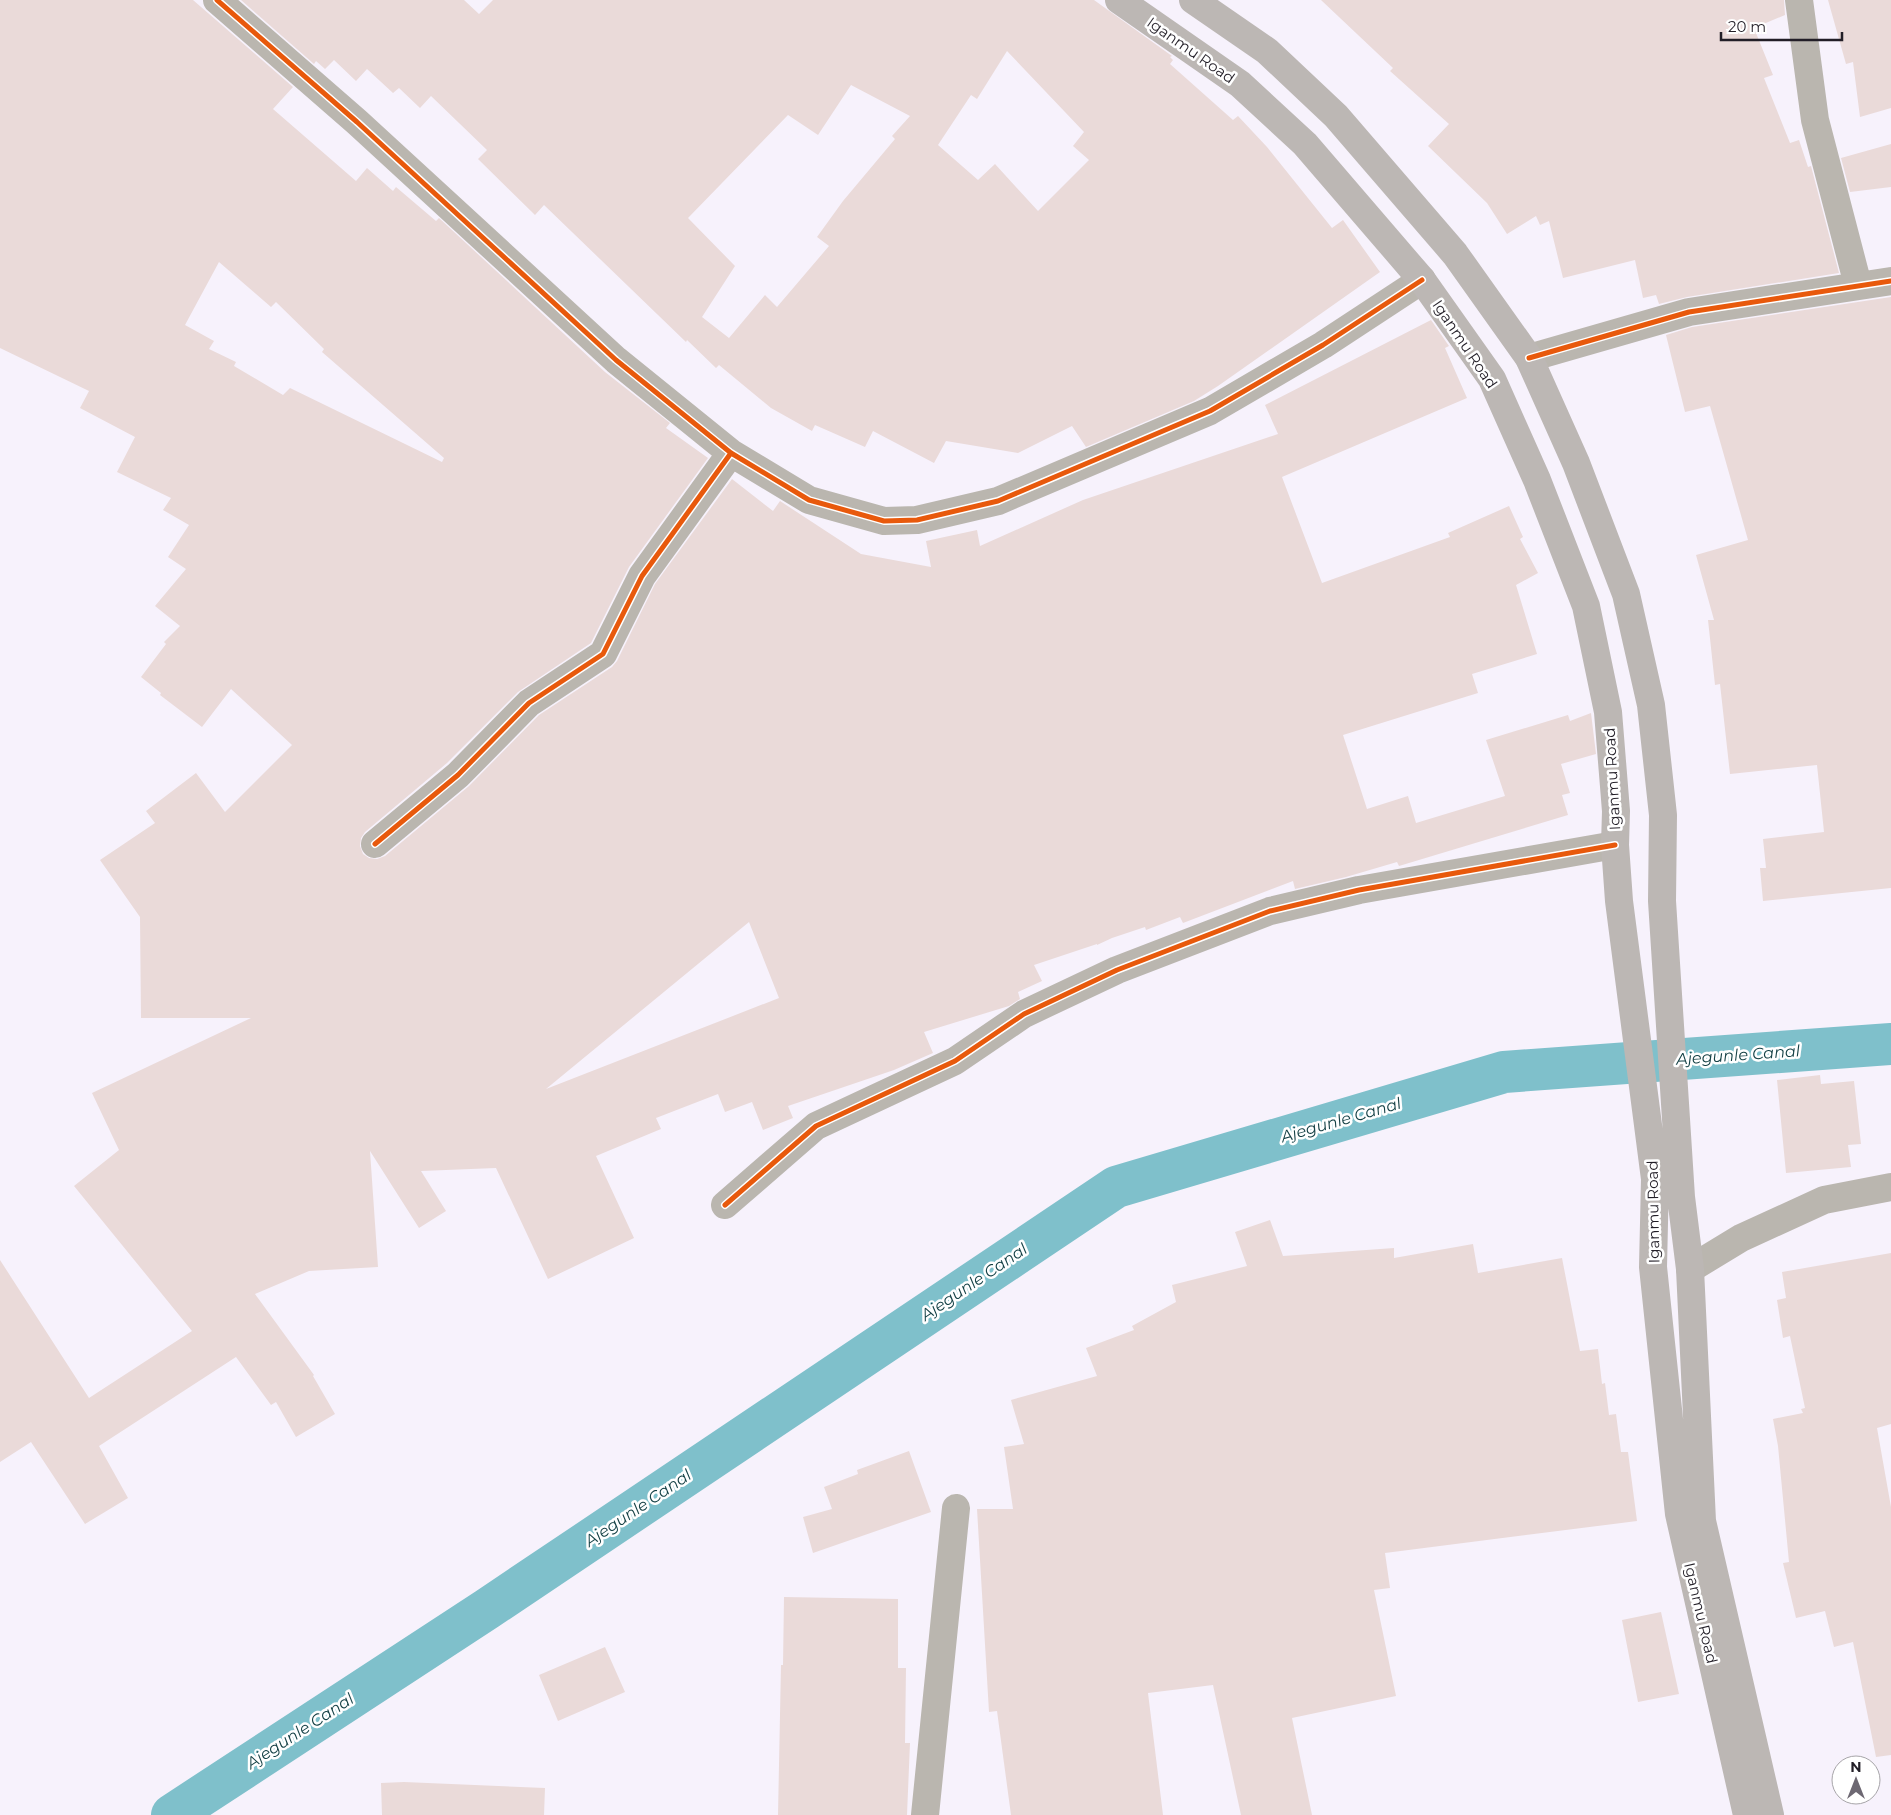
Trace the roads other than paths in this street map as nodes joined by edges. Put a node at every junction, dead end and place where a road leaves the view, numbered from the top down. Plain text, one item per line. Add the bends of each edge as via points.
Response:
1 (217, 0) edge
2 (1119, 0) edge
3 (1193, 0) edge
4 (1799, 0) edge
5 (1422, 280) junction
6 (1891, 282) edge
7 (1858, 285) junction
8 (1528, 358) junction
9 (731, 453) junction
10 (375, 844) dead end
11 (1615, 845) junction
12 (1891, 1187) edge
13 (725, 1205) dead end
14 (1690, 1268) junction
15 (956, 1508) dead end
16 (925, 1815) edge
17 (1748, 1815) edge
18 (1770, 1815) edge

1 - 9 street via 357,122 616,360
2 - 5 main road, Iganmu Road via 1240,84 1305,144
3 - 8 main road, Iganmu Road via 1267,51 1336,116 1456,254
4 - 7 street via 1815,120
5 - 9 street via 1323,346 1210,411 998,501 917,520 884,521 809,500
5 - 11 main road, Iganmu Road via 1492,379 1537,480 1586,606 1608,712 1616,811
6 - 7 street
7 - 8 street via 1690,312
8 - 14 main road, Iganmu Road via 1576,464 1626,594 1651,706 1662,806 1662,901 1681,1197
9 - 10 street via 642,576 603,654 530,703 458,775
11 - 13 street via 1359,890 1270,911 1117,970 1024,1014 955,1061 816,1126
11 - 17 main road, Iganmu Road via 1619,900 1655,1179 1653,1267 1679,1514
12 - 14 street via 1824,1200 1741,1238
14 - 18 main road, Iganmu Road via 1702,1521
15 - 16 street

